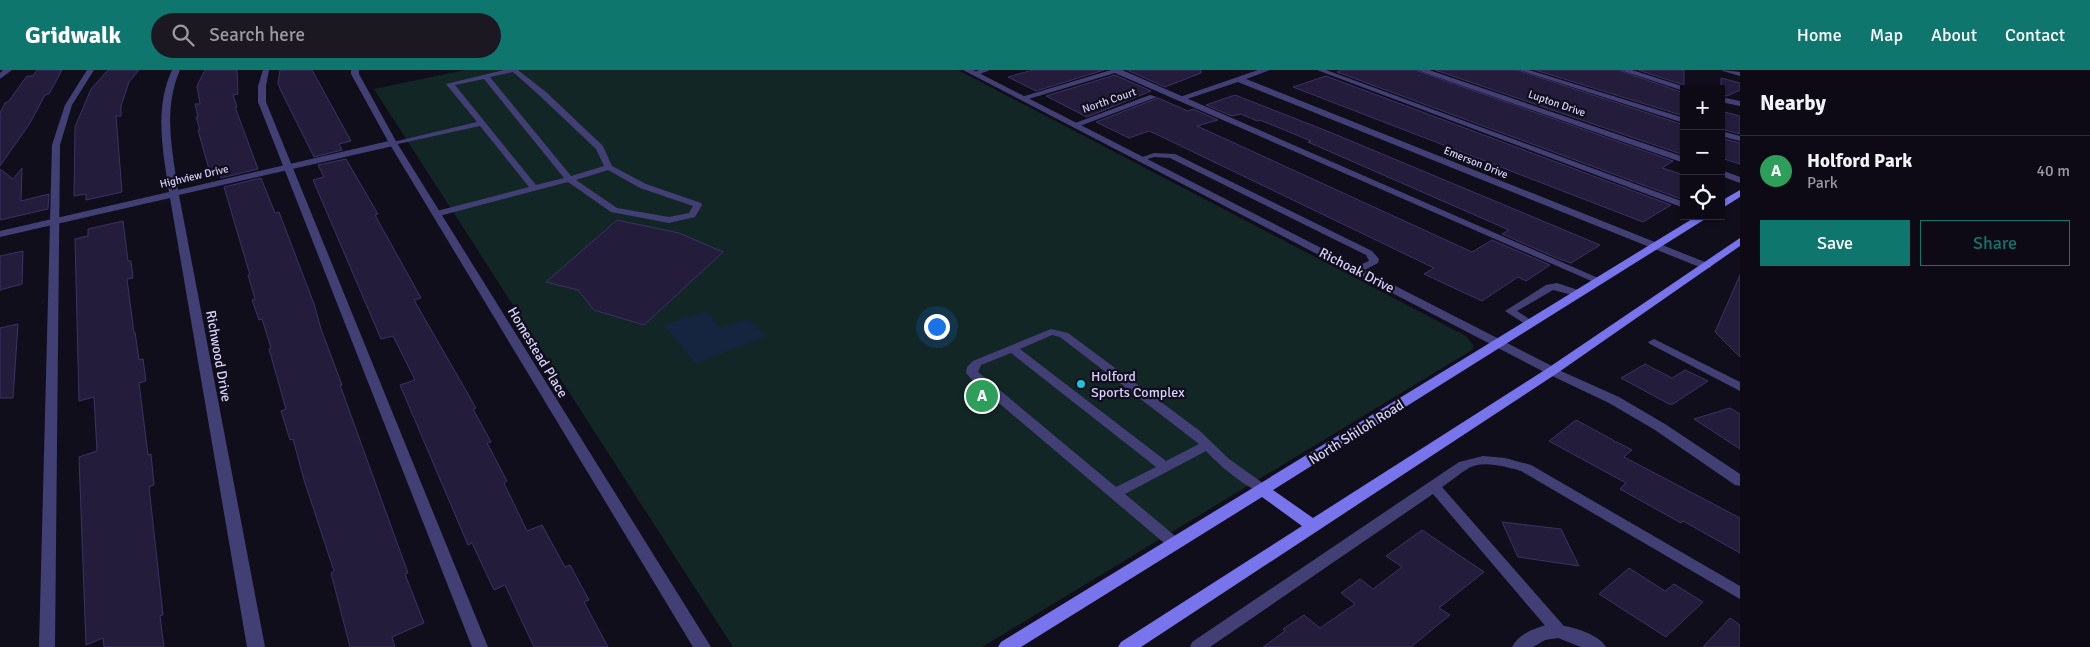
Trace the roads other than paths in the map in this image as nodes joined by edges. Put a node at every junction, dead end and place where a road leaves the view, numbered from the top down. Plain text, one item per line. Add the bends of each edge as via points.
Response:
1 (8, 70) edge
2 (91, 70) edge
3 (176, 70) edge
4 (266, 70) edge
5 (355, 70) edge
6 (986, 70) edge
7 (1117, 70) edge
8 (1266, 70) edge
9 (1320, 70) edge
10 (1421, 70) edge
11 (1522, 70) edge
12 (1624, 70) edge
13 (1725, 70) edge
14 (971, 72) edge
15 (1740, 74) edge
16 (485, 76) junction
17 (0, 77) edge
18 (1238, 79) junction
19 (1680, 87) edge
20 (1153, 97) dead end
21 (1022, 98) junction
22 (1181, 98) junction
23 (1725, 100) edge
24 (1740, 104) edge
25 (1680, 120) edge
26 (482, 123) junction
27 (1074, 125) junction
28 (1725, 134) edge
29 (1740, 139) edge
30 (393, 143) junction
31 (1141, 159) junction
32 (1680, 159) edge
33 (288, 168) junction
34 (609, 168) junction
35 (1725, 174) edge
36 (569, 178) junction
37 (1740, 180) edge
38 (534, 188) junction
39 (1740, 193) edge
40 (174, 194) junction
41 (1680, 203) edge
42 (1725, 203) edge
43 (436, 214) junction
44 (1699, 220) edge
45 (54, 221) junction
46 (0, 234) edge
47 (1740, 241) edge
48 (1657, 247) junction
49 (1706, 266) junction
50 (1357, 270) junction
51 (1600, 281) junction
52 (1580, 294) junction
53 (1530, 324) junction
54 (1654, 342) dead end
55 (1499, 343) junction
56 (1012, 348) junction
57 (1552, 370) junction
58 (1740, 387) edge
59 (1208, 445) junction
60 (1165, 467) junction
61 (1740, 481) edge
62 (1434, 486) junction
63 (1262, 490) junction
64 (1114, 494) junction
65 (1313, 526) junction
66 (1174, 544) junction
67 (1740, 593) edge
68 (1558, 630) junction
69 (47, 647) edge
70 (256, 647) edge
71 (480, 647) edge
72 (702, 647) edge
73 (1007, 647) edge
74 (1127, 647) edge
75 (1198, 647) edge
76 (1520, 647) edge
77 (1597, 647) edge

1 - 17 street
2 - 45 lane via 66,107 59,127
3 - 40 street, Richwood Drive via 165,118
4 - 33 lane via 262,102
5 - 30 street, Homestead Place
6 - 14 street
7 - 21 lane
7 - 22 lane
8 - 18 street
9 - 41 lane
10 - 32 street, Lupton Drive
11 - 25 lane
12 - 19 street
13 - 15 lane
14 - 21 street, Richoak Drive
16 - 26 lane via 450,84
16 - 34 lane via 514,70 600,148
16 - 36 lane
18 - 22 street
18 - 48 street, Emerson Drive
20 - 27 street, North Court
21 - 27 street, Richoak Drive
22 - 51 lane
23 - 24 street
26 - 30 lane
26 - 38 lane
27 - 31 street, Richoak Drive
28 - 29 lane
30 - 33 street, Highview Drive
30 - 43 street, Homestead Place
31 - 50 street, Richoak Drive
31 - 50 lane via 1154,155 1172,156 1369,253 1373,263
33 - 40 street, Highview Drive
33 - 71 lane
34 - 36 lane
34 - 36 lane via 643,186 698,204 692,215 669,220 614,210
35 - 37 street
36 - 38 lane
38 - 43 lane
39 - 42 main road
40 - 45 street, Highview Drive
40 - 70 street, Richwood Drive
43 - 72 street, Homestead Place
44 - 48 main road, North Shiloh Road
45 - 46 street, Highview Drive
45 - 69 lane
47 - 49 main road
48 - 49 street, Emerson Drive
48 - 51 main road, North Shiloh Road
49 - 57 main road
50 - 55 street, Richoak Drive
51 - 52 main road, North Shiloh Road
52 - 53 main road, North Shiloh Road
52 - 53 lane via 1557,286 1550,287 1510,311
53 - 55 main road, North Shiloh Road
54 - 58 lane
55 - 57 street, Richoak Drive
55 - 63 main road, North Shiloh Road
56 - 59 lane via 1051,332 1064,335
56 - 60 lane
56 - 64 lane via 977,363 972,373
57 - 61 street, Richoak Drive via 1660,426
57 - 65 main road
59 - 60 lane
59 - 63 lane via 1224,462
60 - 64 lane
62 - 67 lane via 1469,463 1505,462 1526,468
62 - 68 lane
62 - 75 lane
63 - 65 main road
63 - 66 main road, North Shiloh Road
64 - 66 lane
65 - 74 main road
66 - 73 main road, North Shiloh Road
68 - 76 street via 1533,635
68 - 77 street

